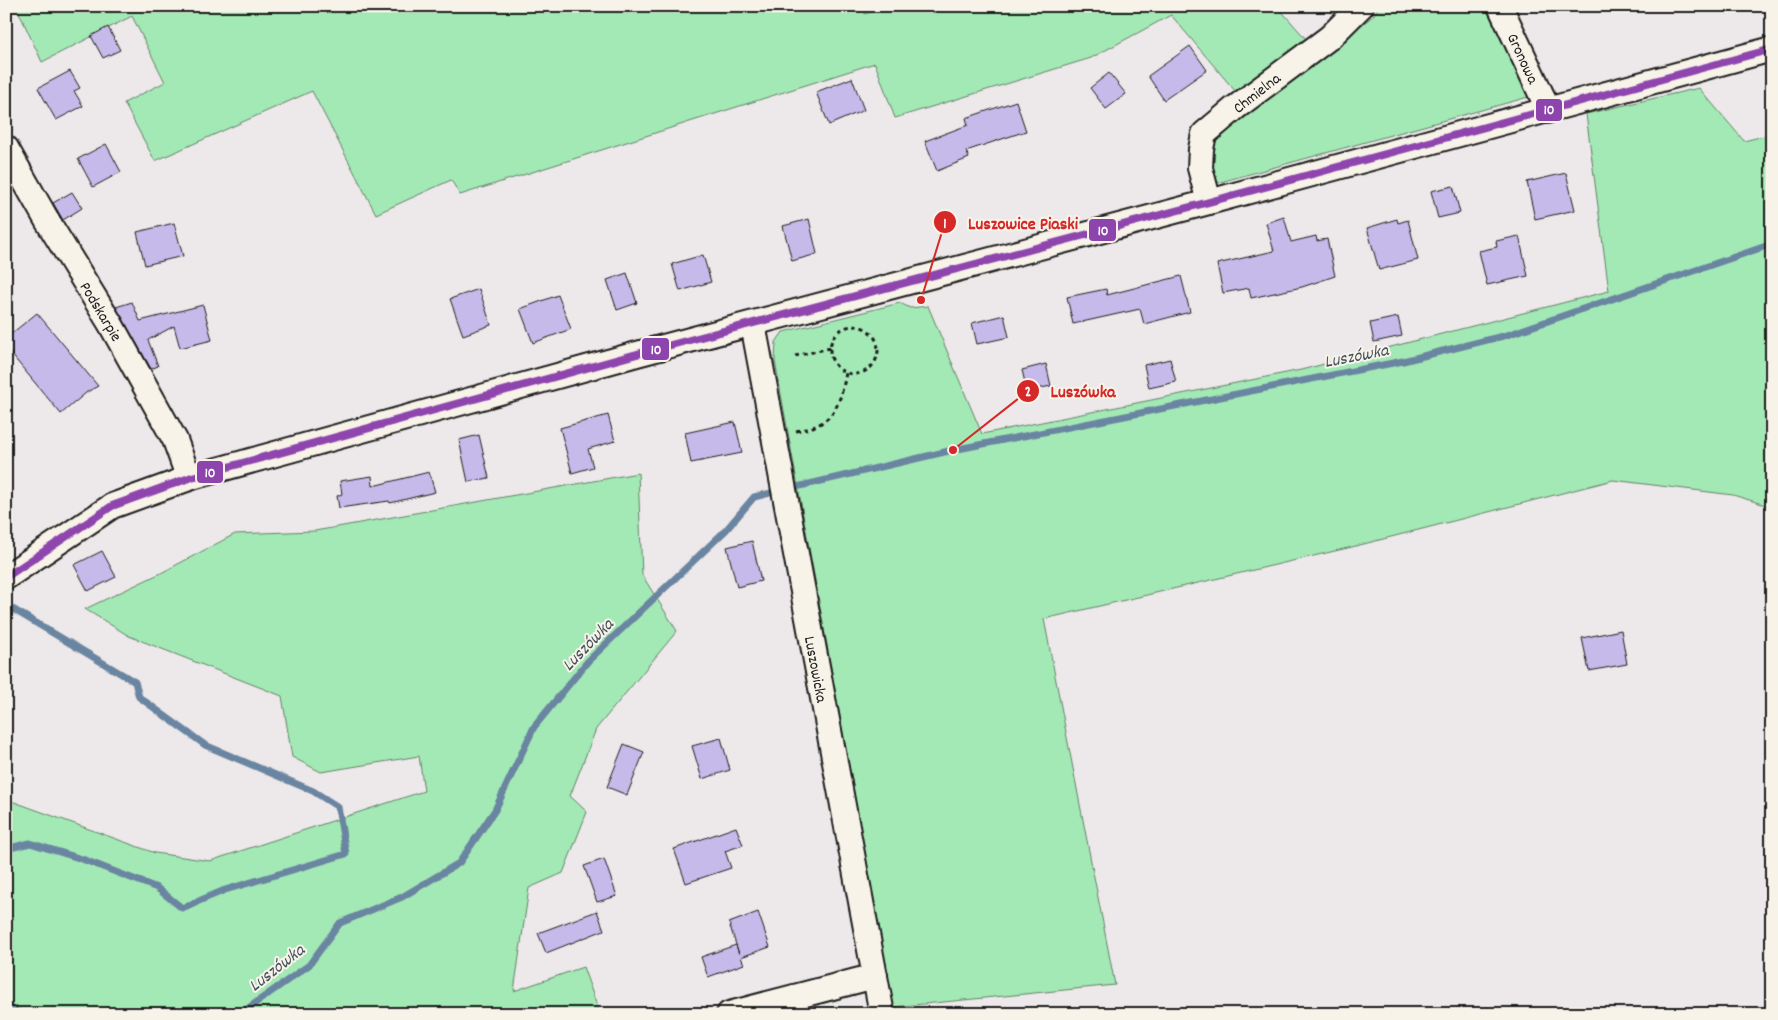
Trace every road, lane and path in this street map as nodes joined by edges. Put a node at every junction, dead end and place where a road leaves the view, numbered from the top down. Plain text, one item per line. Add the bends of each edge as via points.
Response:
1 (1362, 6) edge
2 (1500, 6) edge
3 (1772, 49) edge
4 (1547, 111) junction
5 (6, 148) edge
6 (1209, 202) junction
7 (753, 324) junction
8 (830, 348) junction
9 (796, 356) dead end
10 (846, 373) junction
11 (774, 435) junction
12 (192, 477) junction
13 (6, 577) edge
14 (874, 976) junction
15 (729, 1014) edge
16 (882, 1014) edge

1 - 6 street, Chmielna via 1330,37 1204,134 1200,168
2 - 4 street, Gronowa
3 - 4 street
4 - 6 street
5 - 12 street, Podskarpie via 110,323
6 - 7 street
7 - 11 street, Luszowicka
7 - 12 street
8 - 9 path
8 - 10 path via 833,363
8 - 10 path via 836,333 858,326 866,329 877,341 874,364 861,374
10 - 11 path via 838,406 824,423
11 - 14 street, Luszowicka
12 - 13 street via 112,506
14 - 15 street
14 - 16 street, Luszowicka

